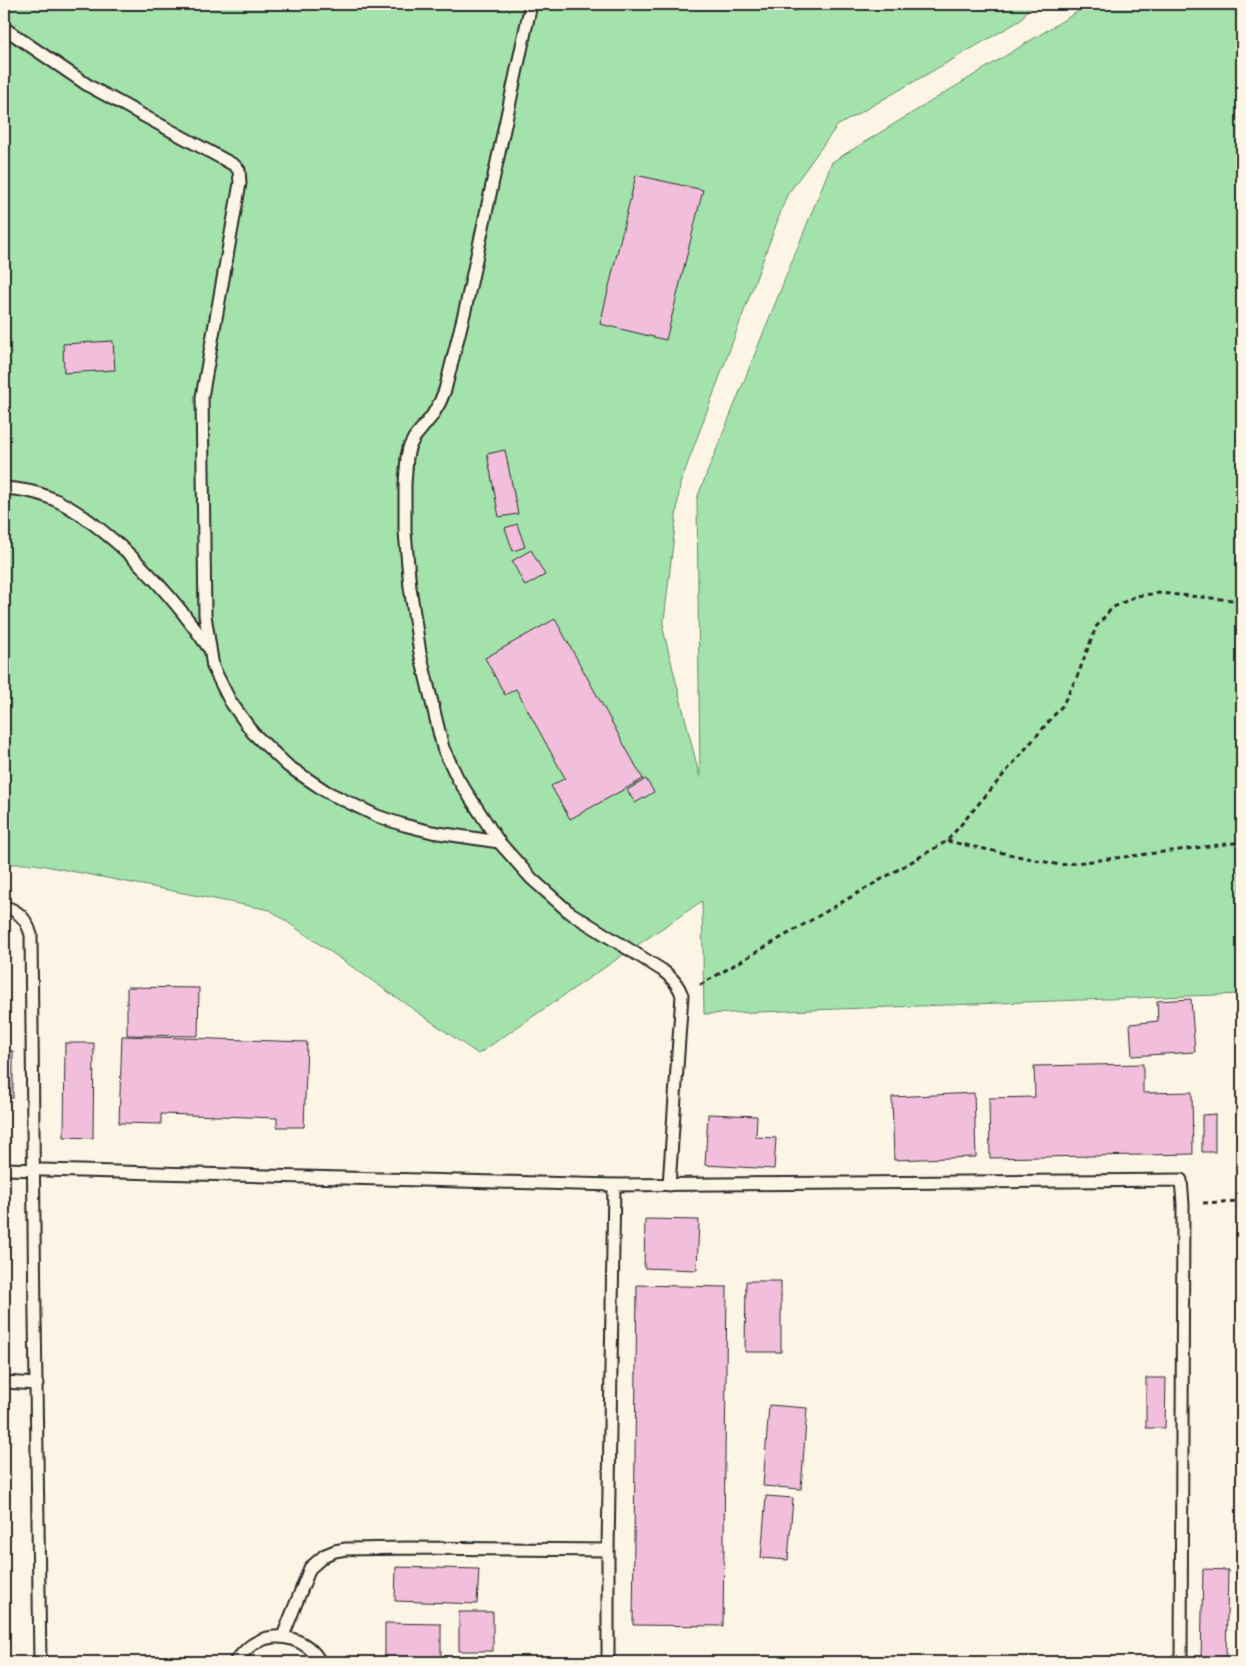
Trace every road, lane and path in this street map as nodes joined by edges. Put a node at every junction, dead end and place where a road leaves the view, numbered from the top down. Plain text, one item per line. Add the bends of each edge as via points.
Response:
1 (530, 4) edge
2 (4, 28) edge
3 (4, 488) edge
4 (1242, 601) edge
5 (210, 650) junction
6 (947, 841) junction
7 (499, 842) junction
8 (1242, 842) edge
9 (4, 907) edge
10 (682, 996) junction
11 (4, 1169) edge
12 (32, 1169) junction
13 (614, 1185) junction
14 (669, 1185) junction
15 (1242, 1201) edge
16 (1183, 1204) junction
17 (4, 1382) edge
18 (37, 1384) junction
19 (608, 1550) junction
20 (283, 1636) junction
21 (40, 1662) edge
22 (235, 1662) edge
23 (320, 1662) edge
24 (608, 1662) edge
25 (1181, 1662) edge

1 - 7 lane via 445,390 432,416 409,448 405,484 410,587 420,653 438,732 458,779
2 - 5 lane via 89,86 239,170 240,183 202,397 205,615
3 - 5 lane via 49,497 104,533 167,592
4 - 6 path via 1159,593 1136,596 1112,608 1096,626 1062,706
5 - 7 lane via 213,667 245,724 270,750 306,779 349,804 404,825
6 - 8 path via 1060,865
6 - 10 path
7 - 10 lane via 551,897 670,976
9 - 12 lane via 22,916 31,935
10 - 14 lane
11 - 12 lane
12 - 13 lane
12 - 18 lane
13 - 14 lane
13 - 19 lane
14 - 16 lane via 1182,1180
15 - 16 path
16 - 25 lane
17 - 18 lane
18 - 21 lane
19 - 20 lane via 410,1548 335,1551 310,1568
19 - 24 lane
20 - 22 lane via 256,1642
20 - 23 lane via 308,1647

